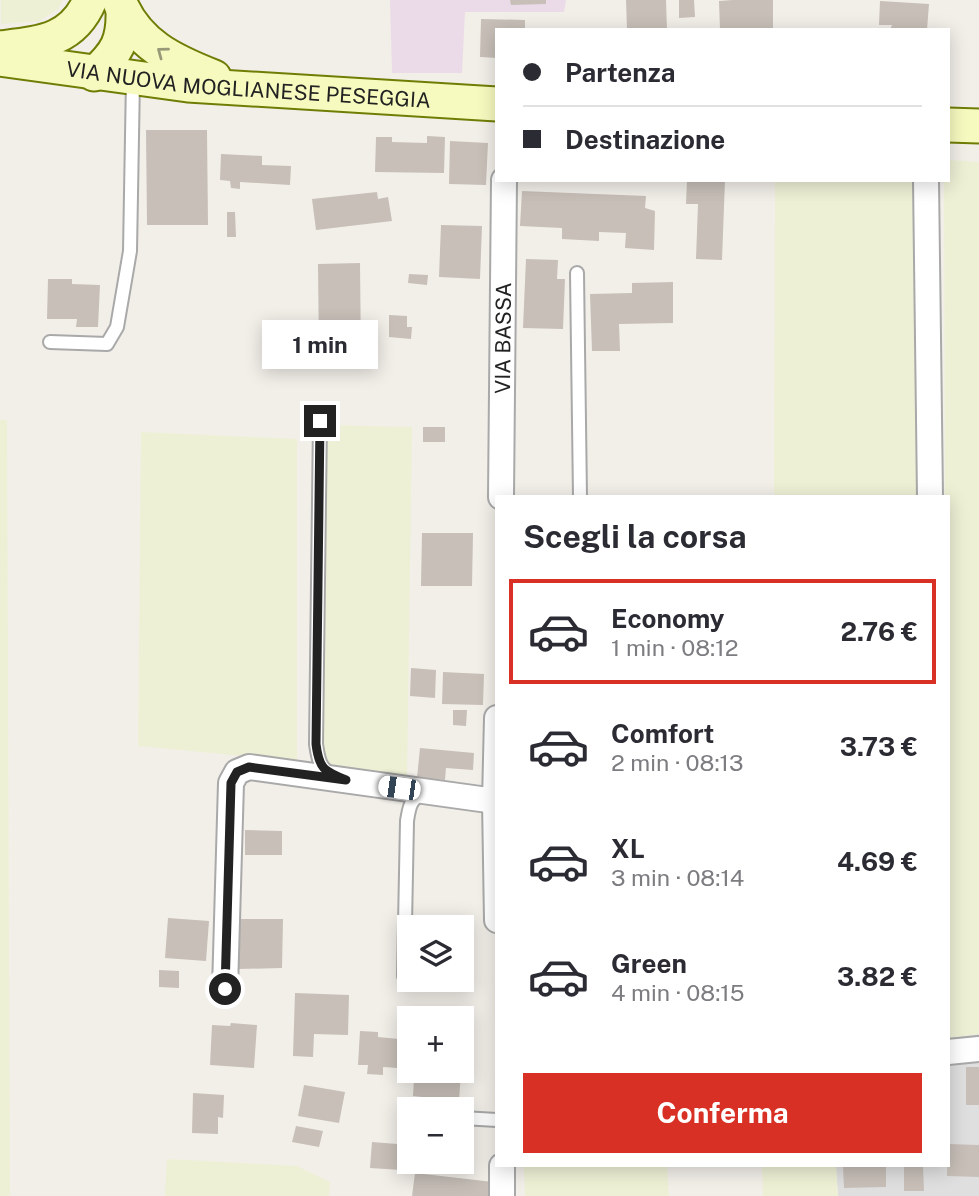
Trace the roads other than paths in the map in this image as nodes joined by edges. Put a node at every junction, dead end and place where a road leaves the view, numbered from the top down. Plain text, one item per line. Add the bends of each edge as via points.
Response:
1 (121, 5) edge
2 (86, 9) edge
3 (0, 48) edge
4 (0, 59) edge
5 (94, 74) junction
6 (133, 79) junction
7 (246, 89) junction
8 (495, 104) edge
9 (950, 125) edge
10 (979, 126) edge
11 (504, 182) edge
12 (926, 182) edge
13 (577, 274) dead end
14 (50, 342) dead end
15 (320, 421) dead end
16 (501, 495) edge
17 (580, 495) edge
18 (930, 495) edge
19 (346, 780) junction
20 (425, 791) junction
21 (495, 801) edge
22 (405, 915) edge
23 (225, 989) dead end
24 (979, 1049) edge
25 (950, 1052) edge
26 (474, 1119) edge
27 (495, 1120) edge
28 (502, 1167) edge
29 (502, 1196) edge

1 - 5 main road via 123,28 118,47
7 -> 1 main road via 175,61 133,26
2 - 3 main road via 56,36
2 - 5 main road via 80,51
4 - 5 main road, VIA NUOVA MOGLIANESE PESEGGIA
5 - 6 main road, VIA NUOVA MOGLIANESE PESEGGIA
6 - 7 main road, VIA NUOVA MOGLIANESE PESEGGIA
6 - 14 lane via 130,251 117,327 107,344
7 - 8 main road, VIA NUOVA MOGLIANESE PESEGGIA
9 - 10 main road
11 - 16 street, VIA BASSA
12 - 18 street
13 - 17 lane
15 - 19 lane via 316,744 318,762 327,773
19 - 20 street
19 - 23 street via 249,767 237,772 231,783
20 - 21 street
20 - 22 lane via 409,807
24 - 25 street
26 - 27 lane
28 - 29 street

